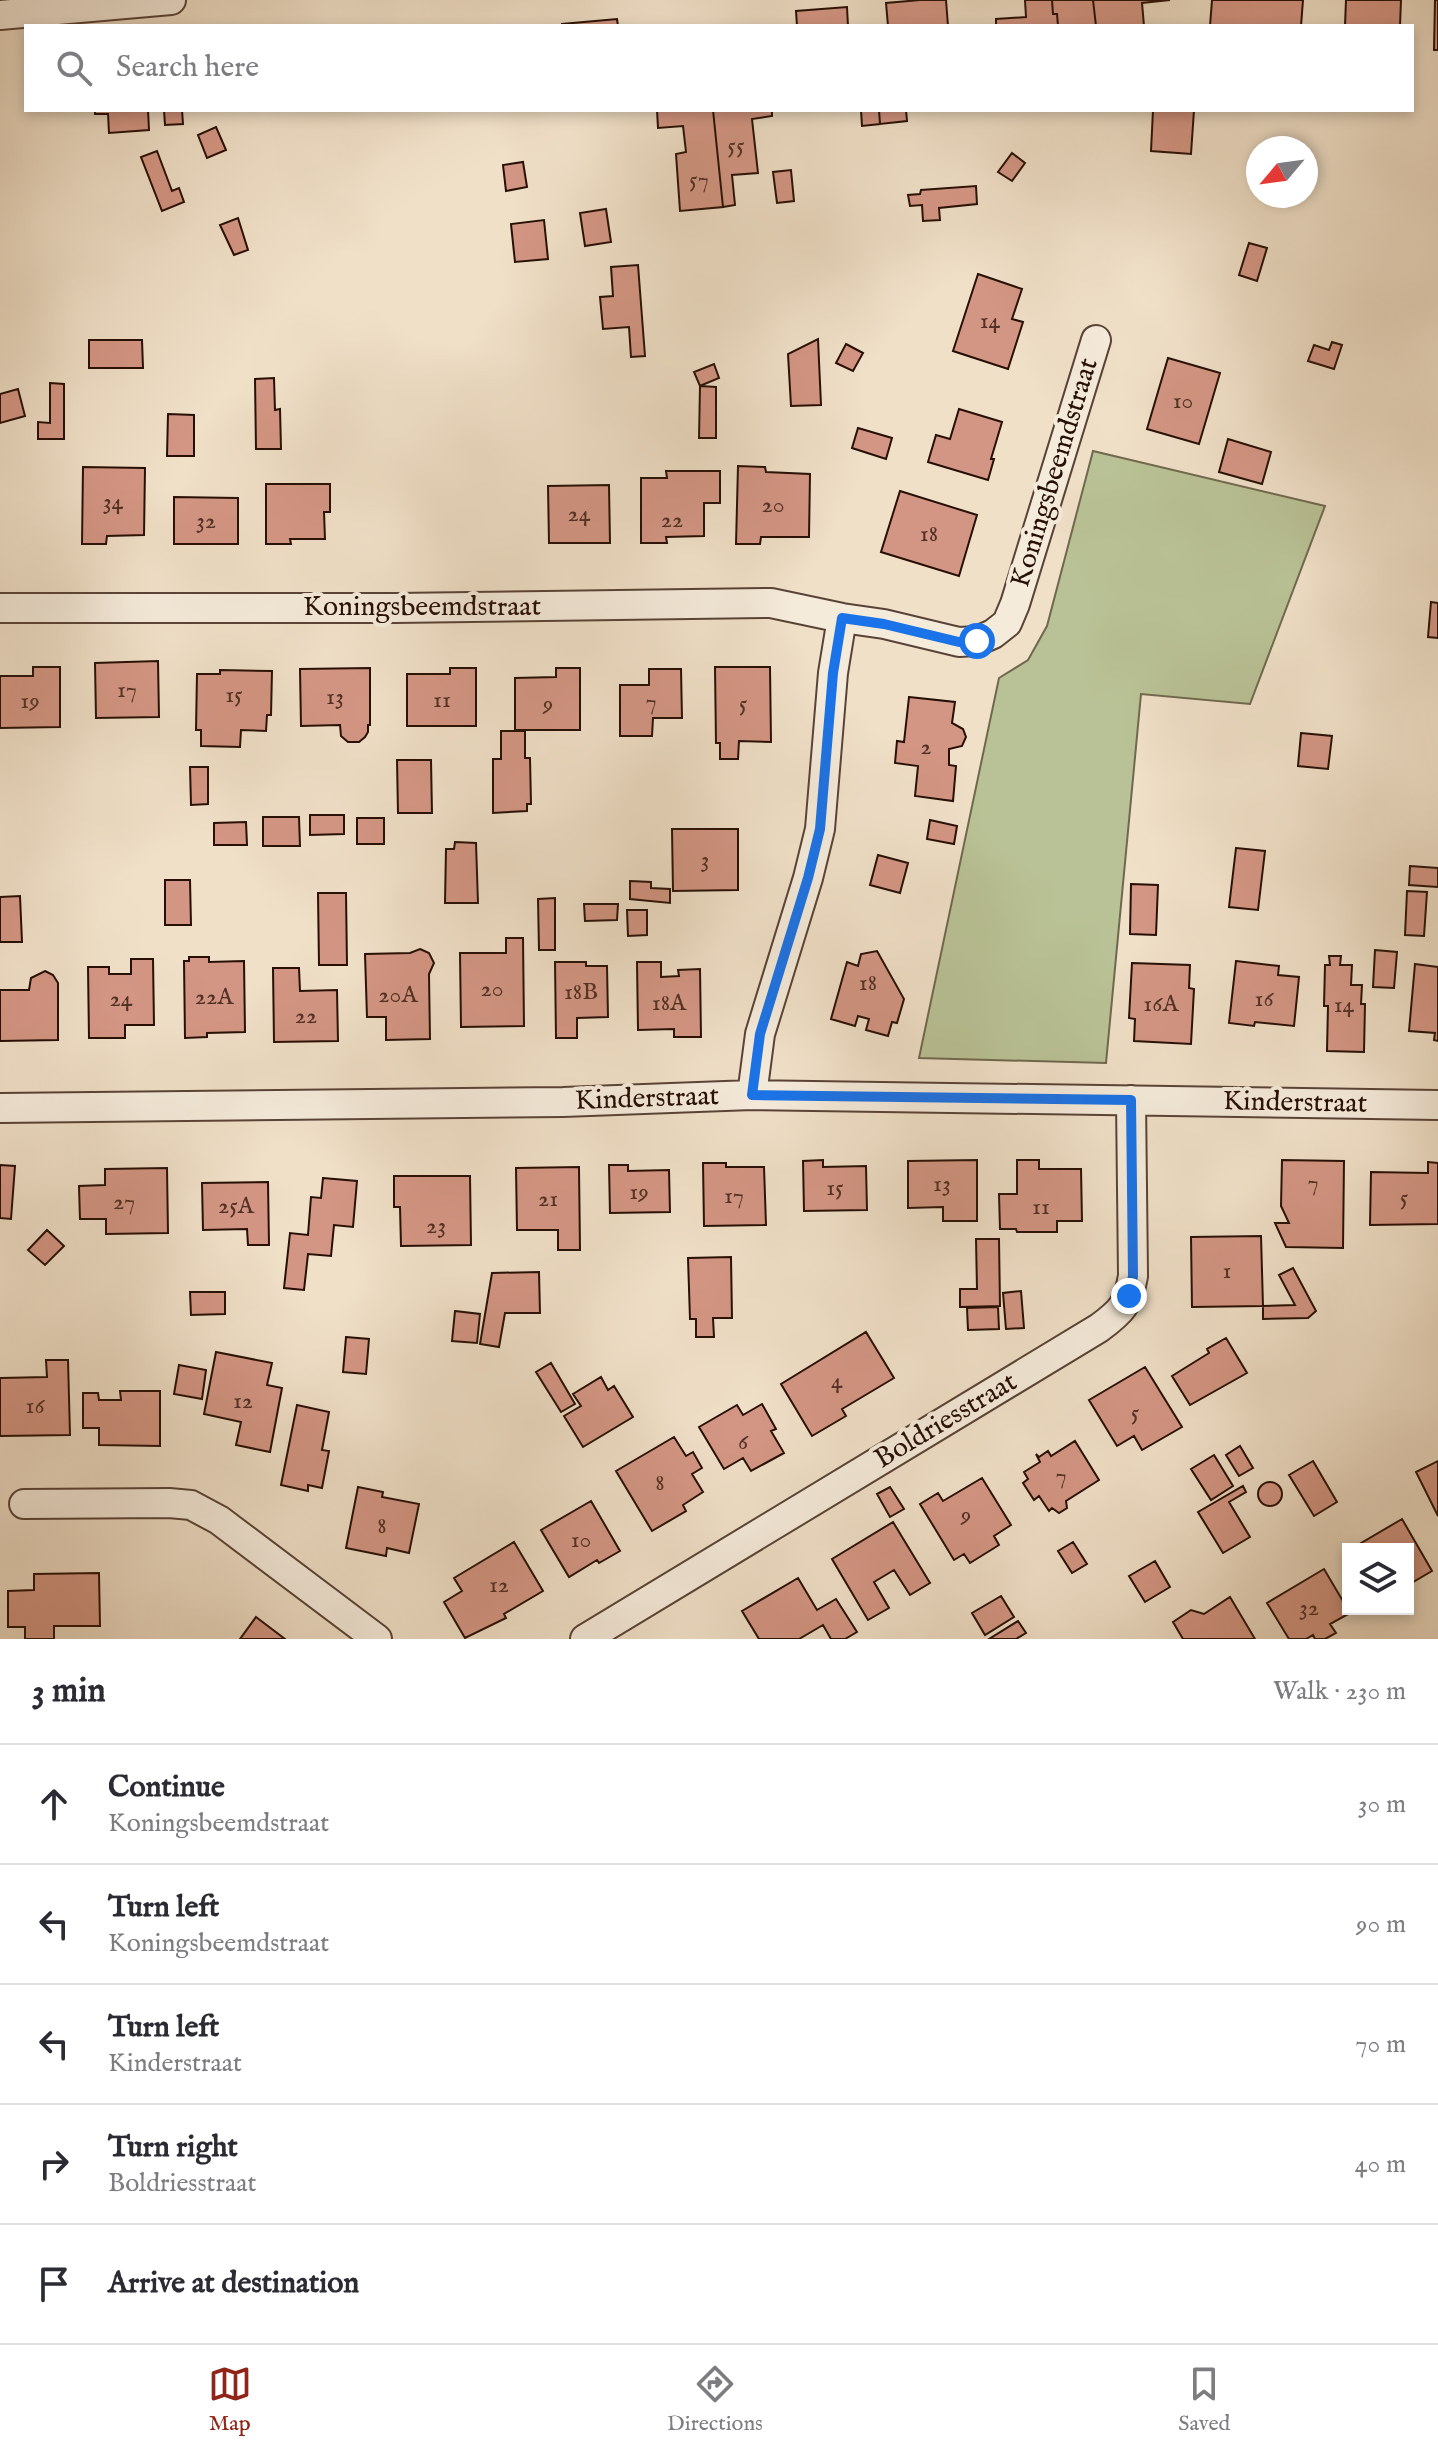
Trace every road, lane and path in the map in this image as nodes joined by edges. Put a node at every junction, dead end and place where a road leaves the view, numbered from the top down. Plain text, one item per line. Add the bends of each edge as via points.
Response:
1 (171, 0) edge
2 (0, 15) edge
3 (1096, 340) dead end
4 (0, 608) edge
5 (842, 618) junction
6 (752, 1095) junction
7 (1131, 1100) junction
8 (1438, 1105) edge
9 (0, 1108) edge
10 (24, 1504) dead end
11 (377, 1639) edge
12 (585, 1639) edge

1 - 2 street
3 - 5 street, Koningsbeemdstraat via 1007,623 977,641 959,642
4 - 5 street, Koningsbeemdstraat via 771,603
5 - 6 street via 820,829 760,1034
6 - 7 street, Kinderstraat
6 - 9 street, Kinderstraat
7 - 8 street, Kinderstraat
7 - 12 street, Boldriesstraat via 1133,1276 1121,1312
10 - 11 street via 191,1505 219,1520

